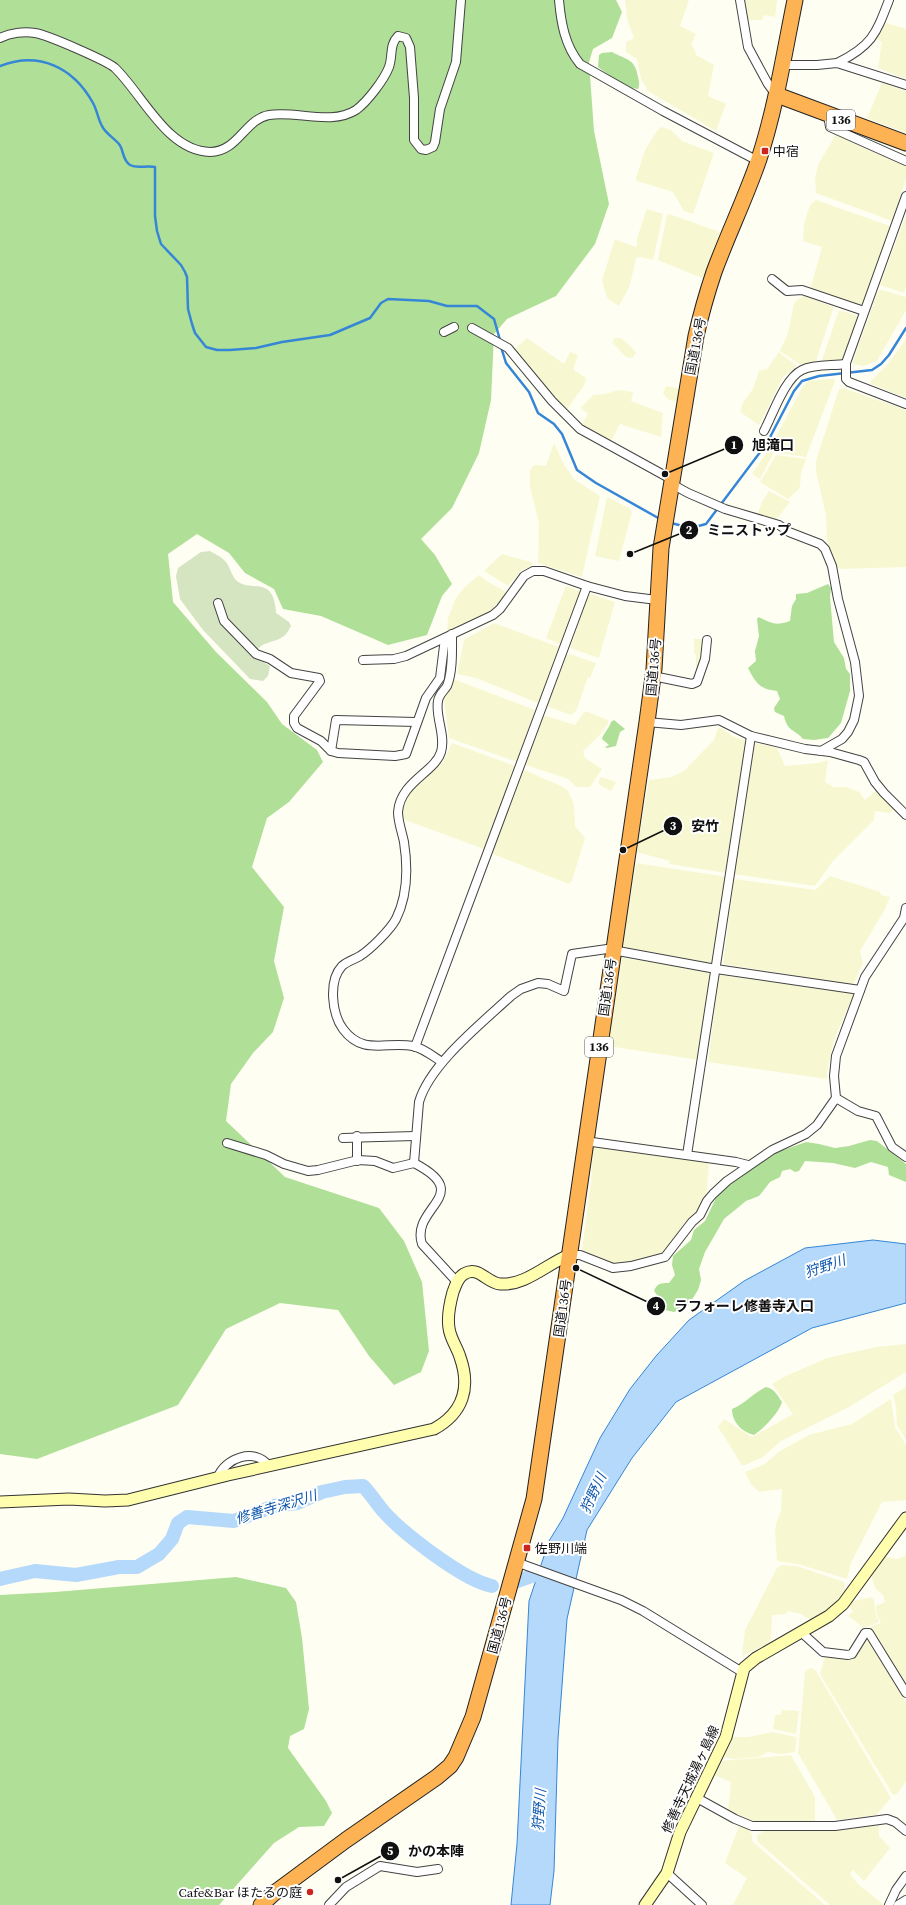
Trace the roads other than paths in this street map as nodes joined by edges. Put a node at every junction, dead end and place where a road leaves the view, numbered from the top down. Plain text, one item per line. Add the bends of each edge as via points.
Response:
1 (461, 0) edge
2 (559, 0) edge
3 (740, 0) edge
4 (795, 0) edge
5 (889, 0) edge
6 (0, 38) edge
7 (837, 63) junction
8 (783, 65) junction
9 (906, 85) edge
10 (777, 95) junction
11 (828, 115) junction
12 (906, 143) edge
13 (758, 161) junction
14 (906, 161) edge
15 (906, 196) edge
16 (772, 278) dead end
17 (864, 311) junction
18 (454, 327) dead end
19 (472, 328) dead end
20 (444, 332) dead end
21 (846, 365) junction
22 (906, 404) edge
23 (764, 431) dead end
24 (671, 481) junction
25 (587, 586) junction
26 (657, 600) junction
27 (218, 603) dead end
28 (449, 636) junction
29 (707, 640) dead end
30 (363, 660) dead end
31 (653, 676) junction
32 (416, 722) junction
33 (647, 722) junction
34 (751, 736) junction
35 (331, 751) junction
36 (821, 751) junction
37 (906, 815) edge
38 (906, 908) edge
39 (613, 951) junction
40 (716, 969) junction
41 (860, 990) junction
42 (414, 1047) junction
43 (442, 1062) junction
44 (836, 1098) junction
45 (357, 1136) junction
46 (415, 1136) junction
47 (343, 1138) dead end
48 (585, 1141) junction
49 (226, 1143) dead end
50 (688, 1155) junction
51 (906, 1157) edge
52 (357, 1161) junction
53 (414, 1163) junction
54 (748, 1165) junction
55 (569, 1255) junction
56 (457, 1282) junction
57 (0, 1502) edge
58 (906, 1518) edge
59 (519, 1563) junction
60 (801, 1632) junction
61 (742, 1672) junction
62 (906, 1694) edge
63 (697, 1798) junction
64 (906, 1831) edge
65 (438, 1869) dead end
66 (667, 1873) junction
67 (906, 1876) edge
68 (906, 1900) edge
69 (261, 1905) edge
70 (329, 1905) edge
71 (646, 1905) edge
72 (702, 1905) edge
73 (889, 1905) edge
74 (898, 1905) edge

1 - 6 street via 456,62 440,109 435,142 433,147 426,150 417,146 414,140 410,47 406,38 402,36 398,36 392,44 389,67 370,96 356,110 329,117 268,115 256,120 225,149 210,152 193,148 171,136 113,67 42,35 19,33
2 - 13 street via 566,38 572,54 580,64
3 - 10 street via 748,46 768,84
4 - 8 highway, 国道136号 / 136
5 - 7 street via 876,34 849,57
7 - 8 street
7 - 9 street
8 - 10 highway, 国道136号 / 136
10 - 11 highway, 136
10 - 13 highway, 国道136号 / 136
11 - 12 highway, 136
11 - 14 street via 830,127
13 - 24 highway, 国道136号 / 136 via 703,306
15 - 17 street
16 - 17 street via 787,291 802,290
17 - 21 street
18 - 20 street
19 - 24 street via 508,348 552,401 580,429
21 - 22 street via 848,382
21 - 23 street via 809,368 797,373 789,381
24 - 26 highway, 国道136号 / 136 via 660,548
24 - 36 street via 688,493 725,509 779,525 826,549 855,662 859,696 854,720 848,732 842,739
25 - 26 street via 625,596
25 - 28 street via 544,571 533,571 524,576 497,612
25 - 42 street
26 - 31 highway, 国道136号 / 136
27 - 35 street via 224,621 256,654 270,659 291,673 319,678 320,681 293,720 297,728 321,741
28 - 30 street via 406,656
28 - 32 street via 440,678 426,698
28 - 42 street via 448,682 438,700 442,751 410,785 398,811 404,842 406,875 400,908 394,922 367,951 342,966 335,981 333,995 342,1028 360,1044 372,1047
29 - 31 street via 705,658 697,682 692,684
31 - 33 highway, 国道136号 / 136
32 - 35 street via 408,751 404,756 342,754
32 - 35 street via 336,720
33 - 34 street via 681,725 718,720
33 - 39 highway, 国道136号 / 136
34 - 36 street
34 - 40 street
36 - 37 street via 864,762 875,782
38 - 41 street via 904,918 866,974
39 - 40 street
39 - 43 street via 604,949 572,954 564,991 543,983 521,989
39 - 48 highway, 国道136号 / 136
40 - 41 street
40 - 50 street
41 - 44 street via 836,1056
42 - 43 street
43 - 46 street via 421,1095
44 - 51 street via 858,1111 876,1116 887,1141
44 - 54 street via 812,1130
45 - 46 street
45 - 47 street
45 - 52 street
46 - 53 street
48 - 50 street
48 - 55 highway, 国道136号 / 136
49 - 52 street via 308,1171
50 - 54 street
52 - 53 street via 375,1161 393,1168
53 - 56 street via 439,1180 441,1187 440,1194 425,1220 421,1233 422,1244
54 - 55 street via 713,1194 700,1216 692,1222 664,1257 613,1268 580,1255
55 - 56 street via 513,1284 497,1284 481,1273 473,1272 462,1274
55 - 59 highway, 国道136号 / 136 via 534,1499
56 - 57 street via 450,1306 449,1328 460,1358 463,1397 453,1416 434,1429 218,1477 128,1500
58 - 60 street via 843,1604 829,1616
59 - 61 street via 606,1593 643,1611
59 - 69 highway, 国道136号 / 136 via 473,1717 450,1766 437,1778 346,1840
60 - 61 street via 747,1664
60 - 62 street via 822,1652 848,1655 852,1654 866,1633 869,1633
61 - 63 street, 修善寺天城湯ヶ島線 via 726,1737
63 - 64 street via 752,1826 835,1826 887,1819
63 - 66 street, 修善寺天城湯ヶ島線 via 680,1832
65 - 70 street via 417,1872 380,1866 346,1887
66 - 71 street, 修善寺天城湯ヶ島線
66 - 72 street
67 - 73 street
68 - 74 street

